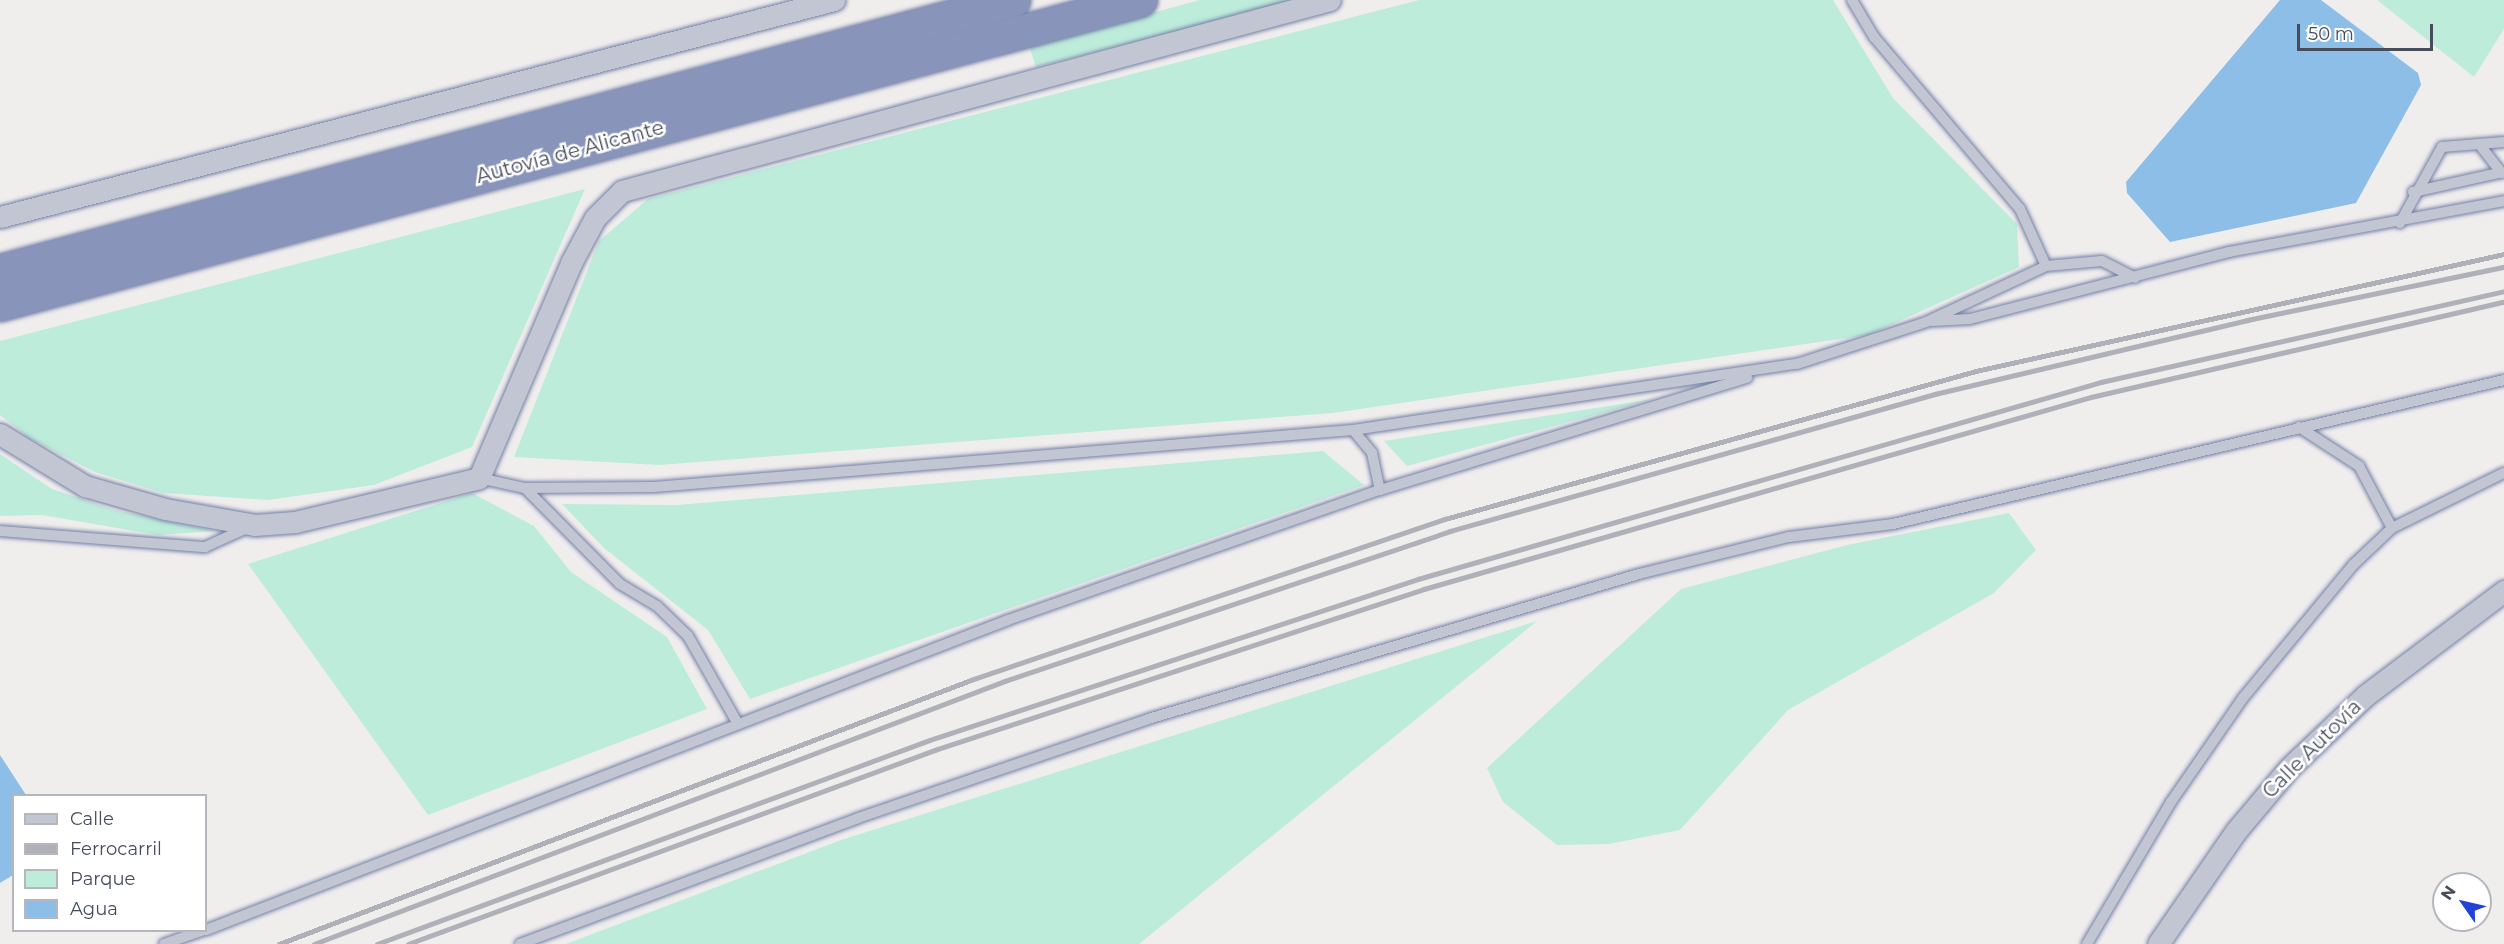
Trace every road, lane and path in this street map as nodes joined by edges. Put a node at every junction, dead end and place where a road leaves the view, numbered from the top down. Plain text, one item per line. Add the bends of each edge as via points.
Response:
1 (834, 0) edge
2 (1013, 0) edge
3 (1140, 0) edge
4 (1330, 0) edge
5 (1852, 0) edge
6 (2504, 142) edge
7 (2479, 144) junction
8 (2501, 172) edge
9 (2414, 192) junction
10 (2504, 201) edge
11 (0, 217) edge
12 (2400, 223) junction
13 (2046, 266) junction
14 (0, 271) edge
15 (2135, 278) junction
16 (0, 304) edge
17 (1926, 322) junction
18 (1788, 365) junction
19 (2504, 380) edge
20 (2299, 427) junction
21 (1353, 430) junction
22 (0, 434) edge
23 (2504, 472) edge
24 (479, 478) junction
25 (525, 488) junction
26 (1380, 490) junction
27 (255, 525) junction
28 (2392, 528) junction
29 (0, 531) edge
30 (2504, 591) edge
31 (738, 724) junction
32 (207, 929) edge
33 (199, 932) edge
34 (164, 944) edge
35 (520, 944) edge
36 (2087, 944) edge
37 (2158, 944) edge

1 - 11 street
2 - 14 highway, Autovía de Alicante
3 - 16 highway, Autovía de Alicante
4 - 24 street via 622,191 595,218 571,263
5 - 13 lane via 1874,37 2020,209
6 - 7 lane
7 - 8 lane
7 - 9 lane via 2442,147
8 - 9 lane
9 - 12 lane
10 - 12 lane
12 - 15 lane via 2229,252
13 - 15 lane via 2102,261
13 - 17 lane
15 - 17 lane via 1970,319
17 - 18 lane
18 - 21 lane
18 - 26 lane
19 - 20 lane
20 - 28 lane via 2359,466
20 - 35 lane via 1893,524 1789,537 1639,574 1148,719 837,826
21 - 25 lane via 654,487
21 - 26 lane via 1372,453
22 - 27 street via 85,486 165,509
23 - 28 lane
24 - 25 lane
24 - 27 street via 296,522
25 - 31 lane via 620,584 657,606 688,636
26 - 31 lane via 1008,620
27 - 29 lane via 205,546
28 - 36 lane via 2353,565 2243,698 2171,802
30 - 37 street, Calle Autovía via 2366,695 2289,768 2222,849
31 - 32 lane via 343,881
33 - 34 lane

